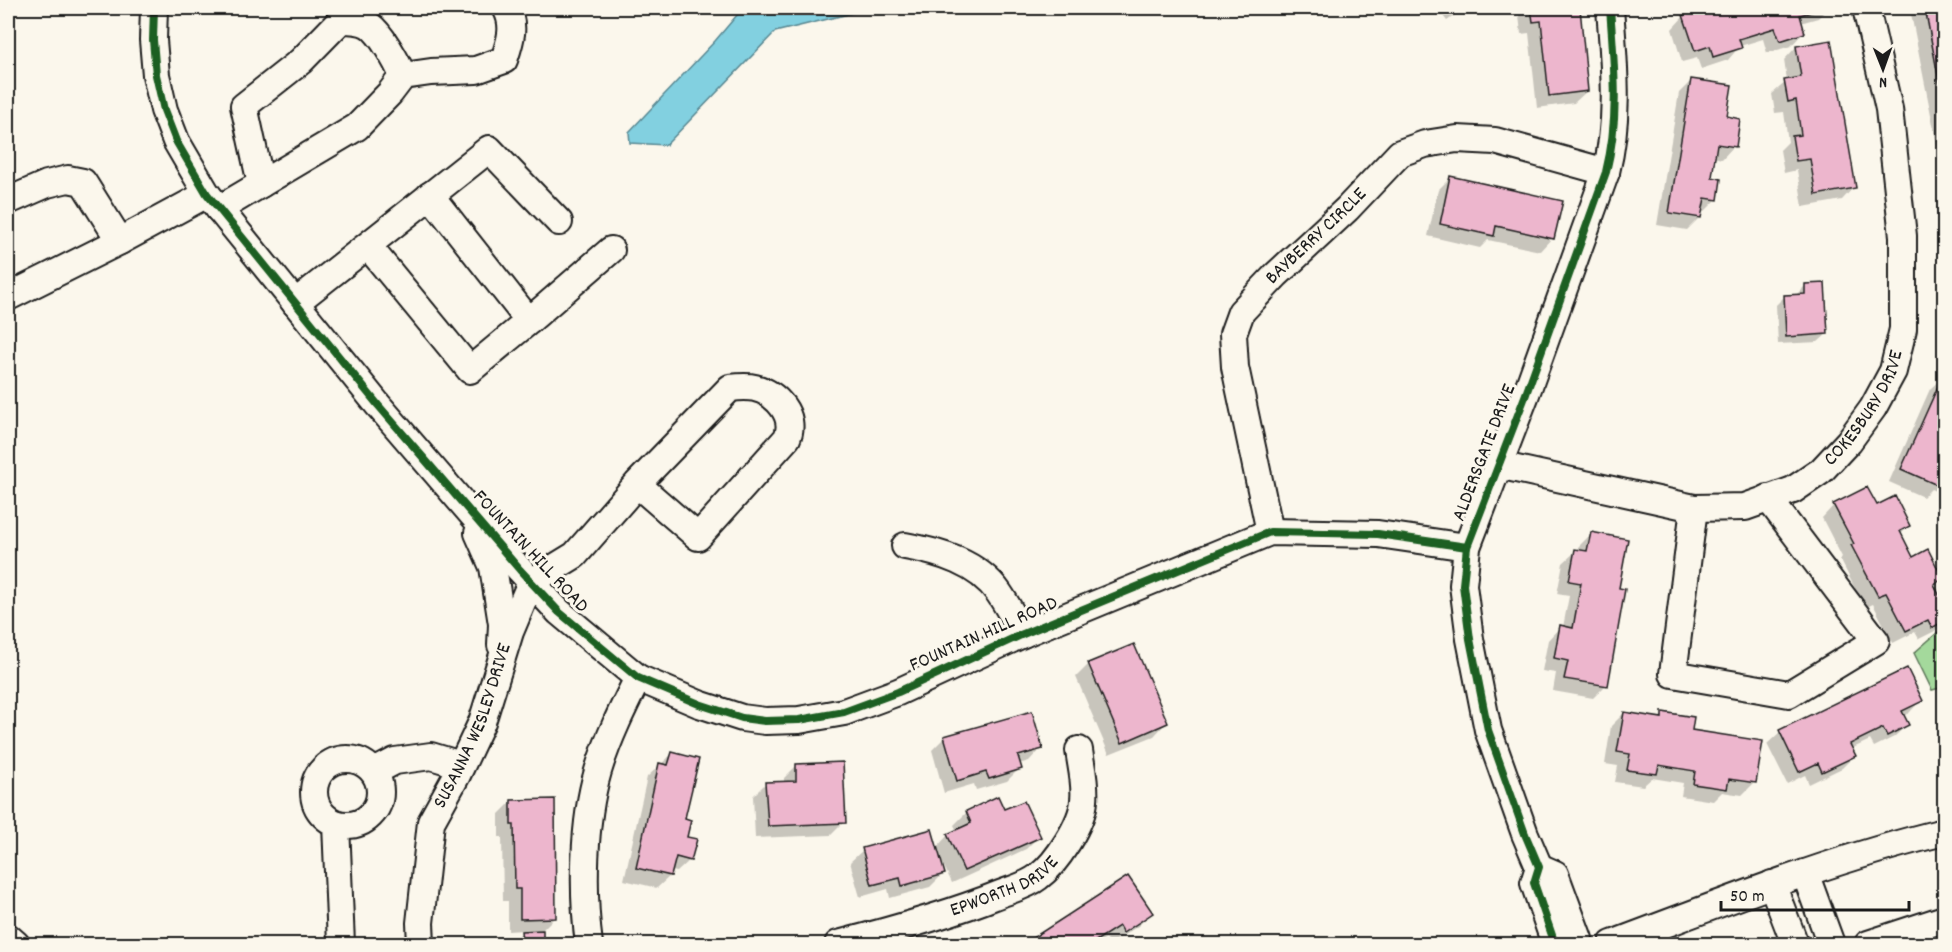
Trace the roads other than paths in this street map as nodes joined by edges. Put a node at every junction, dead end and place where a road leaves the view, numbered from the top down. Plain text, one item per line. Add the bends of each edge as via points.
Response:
1 (154, 8) edge
2 (506, 8) edge
3 (1610, 8) edge
4 (1866, 8) edge
5 (350, 14) edge
6 (403, 76) junction
7 (1606, 172) junction
8 (261, 184) junction
9 (430, 195) junction
10 (8, 201) edge
11 (213, 201) junction
12 (559, 222) dead end
13 (120, 241) junction
14 (368, 246) junction
15 (611, 250) dead end
16 (8, 297) edge
17 (295, 303) junction
18 (529, 321) junction
19 (1498, 465) junction
20 (637, 484) junction
21 (1768, 498) junction
22 (466, 508) junction
23 (1694, 508) junction
24 (1270, 532) junction
25 (905, 546) dead end
26 (1467, 547) junction
27 (531, 582) junction
28 (1023, 634) junction
29 (500, 663) junction
30 (638, 678) junction
31 (1079, 750) dead end
32 (461, 765) junction
33 (374, 772) junction
34 (336, 824) junction
35 (1944, 832) edge
36 (1539, 867) junction
37 (1805, 873) junction
38 (1772, 884) junction
39 (1944, 919) edge
40 (8, 937) edge
41 (16, 945) edge
42 (341, 945) edge
43 (421, 945) edge
44 (589, 945) edge
45 (838, 945) edge
46 (1556, 945) edge
47 (1578, 945) edge
48 (1612, 945) edge
49 (1795, 945) edge
50 (1831, 945) edge
51 (1868, 945) edge

1 - 11 street, FOUNTAIN HILL ROAD via 156,75 164,110 176,141
2 - 6 street via 511,16 512,37 504,60 476,70
3 - 7 street, ALDERSGATE DRIVE via 1616,96 1613,145
4 - 21 street, COKESBURY DRIVE via 1890,120 1903,236 1903,329 1893,372 1849,441 1821,471 1793,490
5 - 6 street via 351,20 369,26 395,57
5 - 8 street via 301,61 244,106
6 - 8 street via 357,127
7 - 19 street, ALDERSGATE DRIVE
7 - 24 street, BAYBERRY CIRCLE via 1495,141 1457,139 1425,144 1400,153 1276,275 1242,312 1233,334 1235,367
8 - 11 street
9 - 12 street via 489,149
9 - 14 street
9 - 18 street
10 - 13 street via 47,184 68,179 83,182
11 - 13 street
11 - 17 street, FOUNTAIN HILL ROAD
13 - 16 street
14 - 17 street
14 - 18 street via 470,370
15 - 18 street
17 - 22 street, FOUNTAIN HILL ROAD
19 - 23 street, COKESBURY DRIVE
19 - 26 street, ALDERSGATE DRIVE
20 - 20 street via 698,537 788,438 791,429 785,409 768,394 749,387 730,388
20 - 27 street via 575,555
21 - 23 street, COKESBURY DRIVE via 1745,507
21 - 23 street via 1876,641 1789,694 1673,674
22 - 27 street, FOUNTAIN HILL ROAD
22 - 29 street via 493,567 502,624
24 - 26 street, FOUNTAIN HILL ROAD via 1378,534
24 - 28 street, FOUNTAIN HILL ROAD
25 - 28 street via 934,551 985,577 1000,593
26 - 36 street, ALDERSGATE DRIVE via 1463,585 1488,729
27 - 29 street, SUSANNA WESLEY DRIVE
27 - 30 street, FOUNTAIN HILL ROAD via 559,612
28 - 30 street, FOUNTAIN HILL ROAD via 898,692 844,712 800,720 742,718
29 - 32 street, SUSANNA WESLEY DRIVE via 482,722
30 - 44 street via 613,729 591,806 586,863
31 - 45 street, EPWORTH DRIVE via 1085,799 1082,810 1068,842 1038,878 976,904
32 - 33 street via 431,756 395,761
32 - 43 street, SUSANNA WESLEY DRIVE via 431,822
33 - 34 street via 381,792 374,812 357,824
33 - 34 street via 355,760 344,759 333,762 317,778 314,789 319,811
34 - 42 street
35 - 37 street
36 - 46 street, ALDERSGATE DRIVE via 1533,883
36 - 47 street, ALDERSGATE DRIVE via 1555,874
37 - 38 street
37 - 50 street
38 - 48 street
38 - 49 street
39 - 51 street
40 - 41 street

